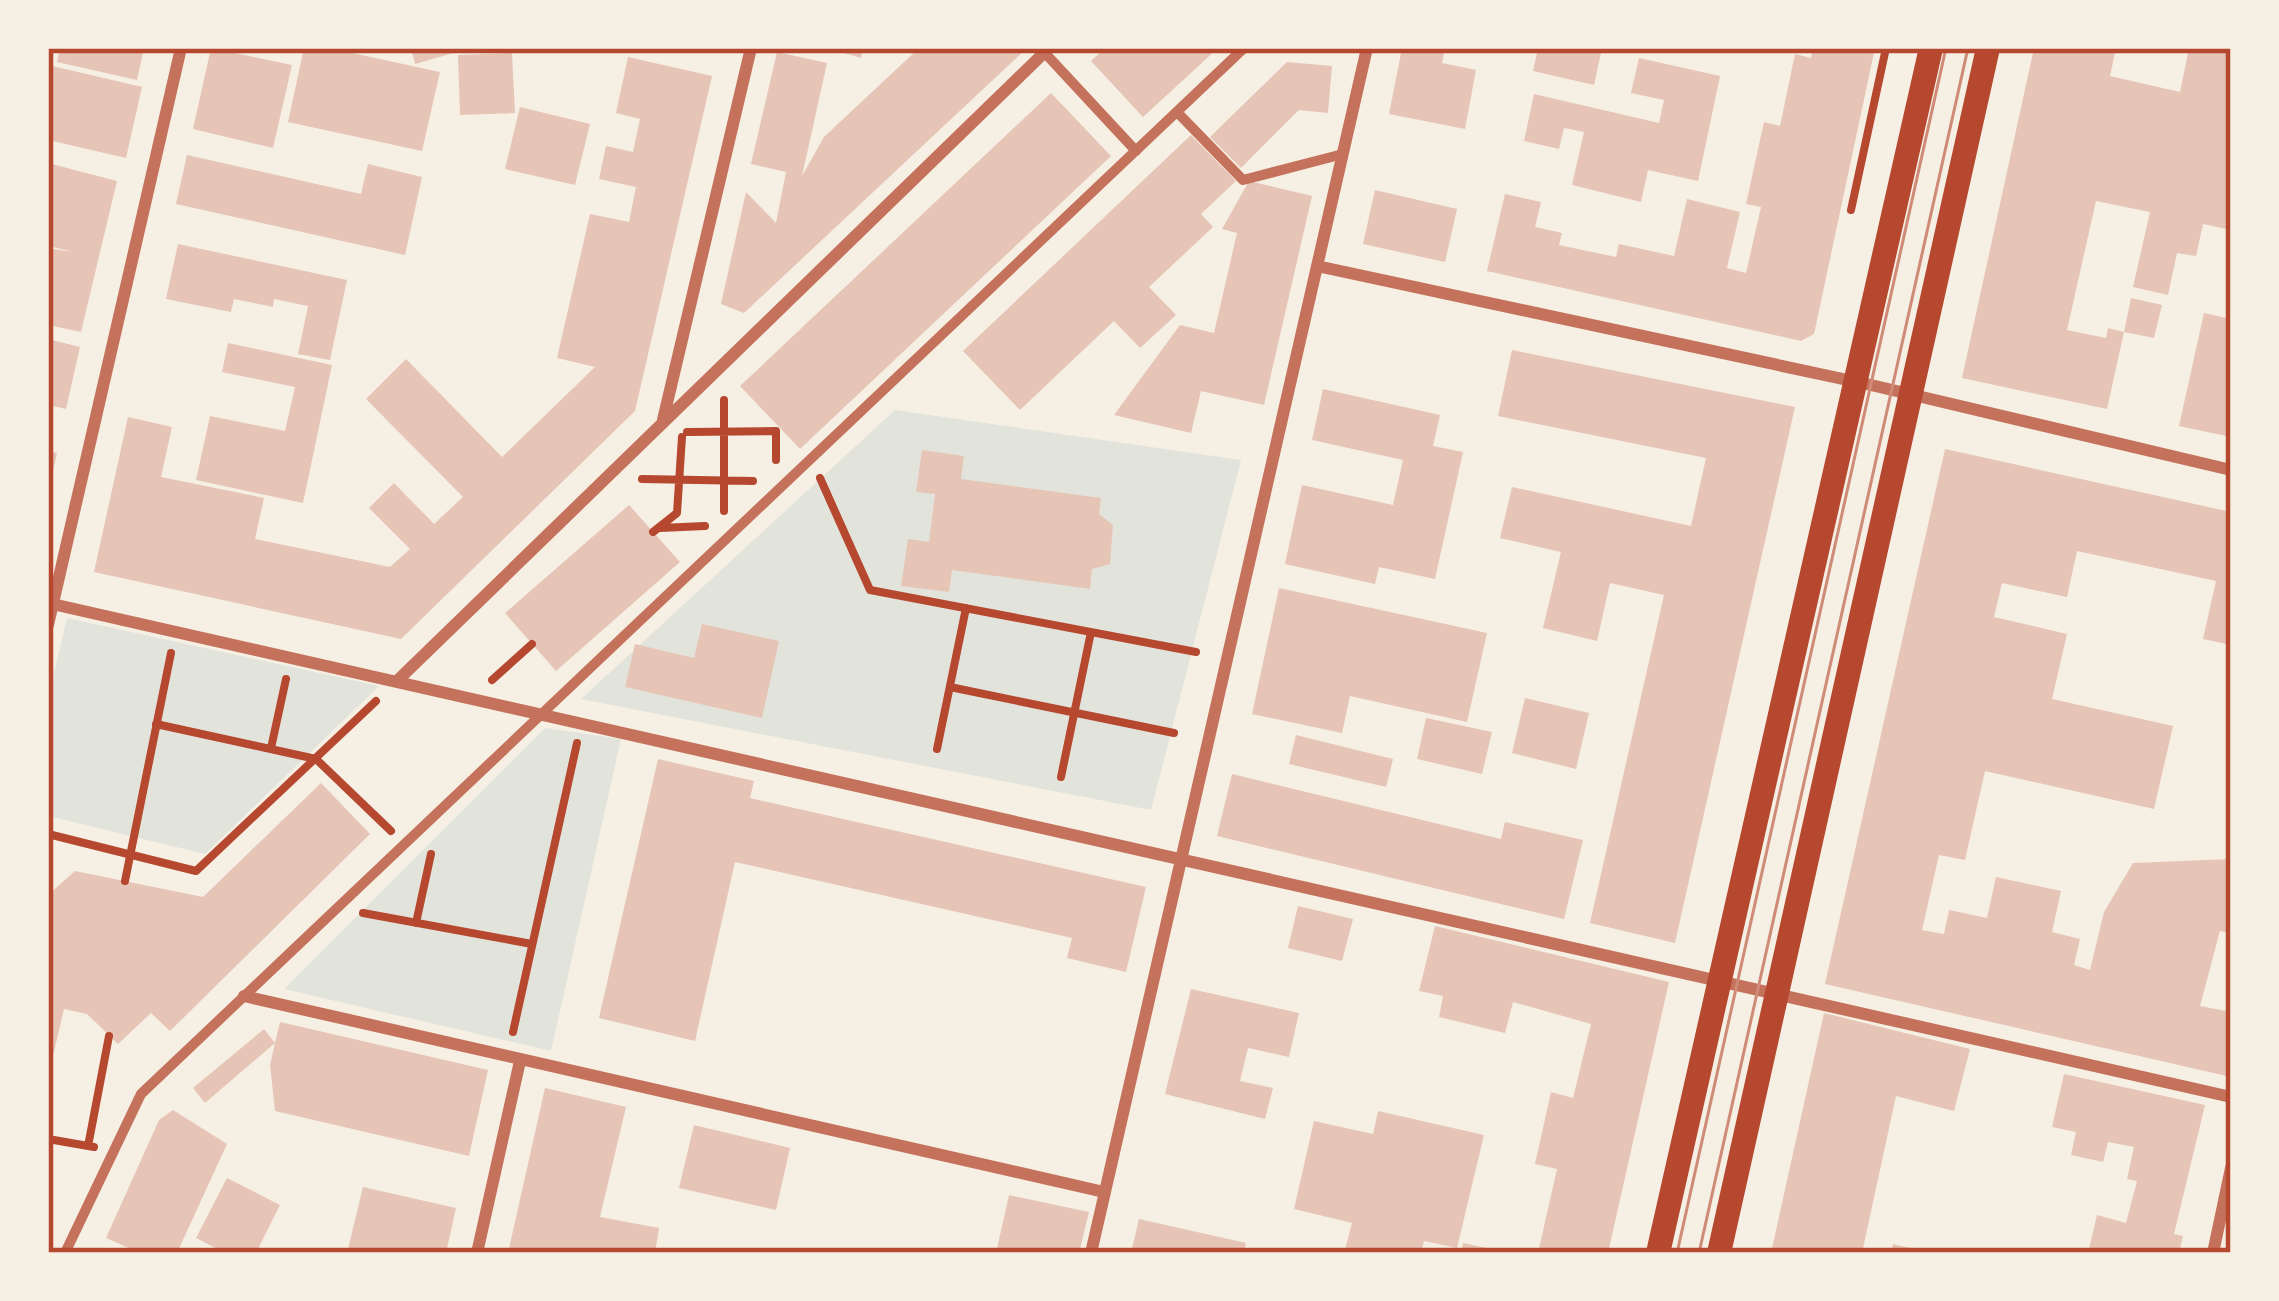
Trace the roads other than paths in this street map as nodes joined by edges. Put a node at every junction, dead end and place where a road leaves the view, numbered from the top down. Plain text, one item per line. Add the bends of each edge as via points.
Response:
1 (182, 48) edge
2 (751, 48) edge
3 (1244, 48) edge
4 (1367, 48) edge
5 (1931, 48) edge
6 (1988, 48) edge
7 (1047, 50) edge
8 (1177, 112) junction
9 (1136, 151) junction
10 (1343, 154) junction
11 (1317, 266) junction
12 (1854, 382) junction
13 (1911, 394) junction
14 (663, 420) junction
15 (2231, 470) edge
16 (51, 603) edge
17 (48, 626) edge
18 (398, 680) junction
19 (540, 712) junction
20 (1179, 857) junction
21 (1719, 979) junction
22 (1778, 992) junction
23 (244, 996) junction
24 (514, 1059) junction
25 (2231, 1097) edge
26 (2231, 1168) edge
27 (1104, 1192) junction
28 (65, 1253) edge
29 (477, 1253) edge
30 (1091, 1253) edge
31 (1658, 1253) edge
32 (1719, 1253) edge
33 (2213, 1253) edge

1 - 16 street
2 - 14 street
3 - 8 street
4 - 10 street
5 - 12 main road
6 - 13 main road
7 - 9 street
7 - 14 street
8 - 9 street
8 - 10 street via 1243,180
9 - 19 street
10 - 11 street
11 - 12 street
11 - 20 street
12 - 13 street
12 - 21 main road
13 - 15 street
13 - 22 main road
14 - 18 street
16 - 17 street
16 - 18 street
18 - 19 street
19 - 20 street
19 - 23 street
20 - 21 street
20 - 27 street
21 - 22 street
21 - 31 main road
22 - 25 street
22 - 32 main road
23 - 24 street
23 - 28 street via 141,1094
24 - 27 street
24 - 29 street
26 - 33 street
27 - 30 street

